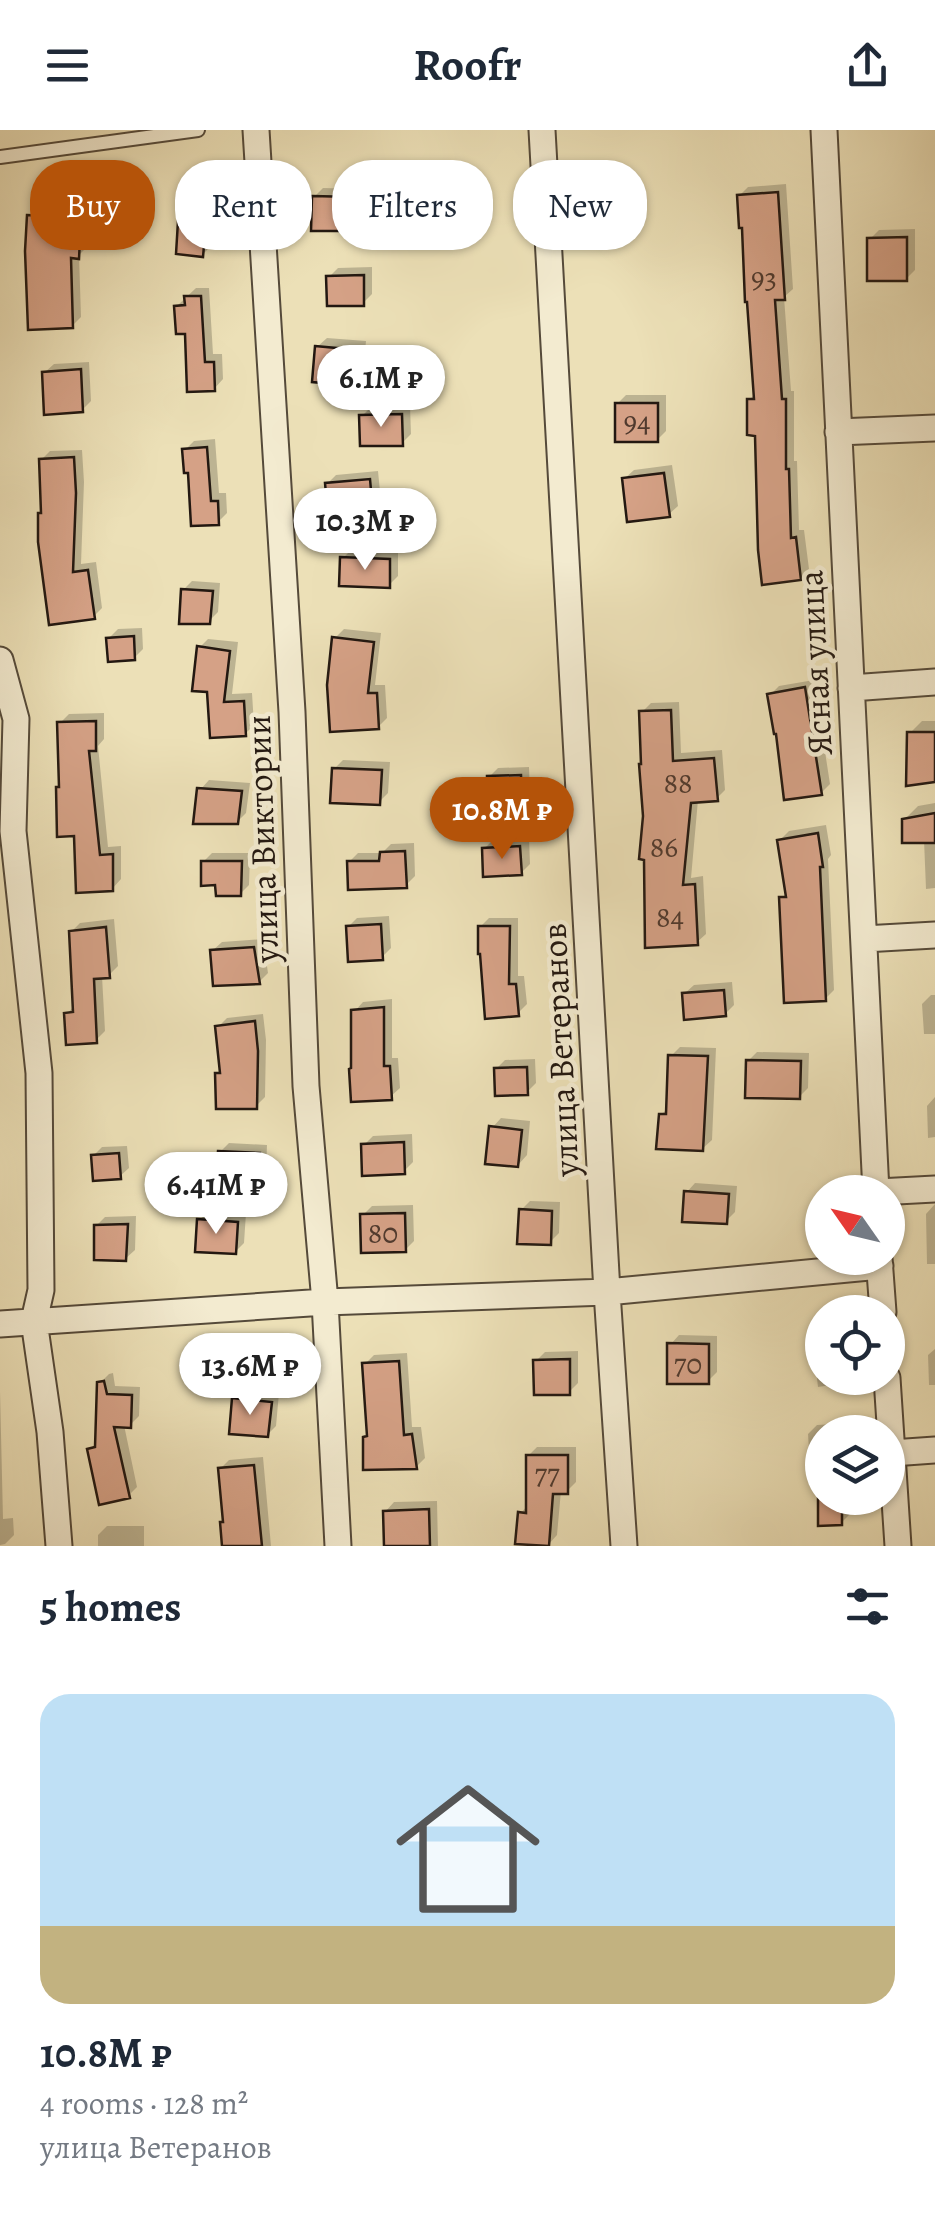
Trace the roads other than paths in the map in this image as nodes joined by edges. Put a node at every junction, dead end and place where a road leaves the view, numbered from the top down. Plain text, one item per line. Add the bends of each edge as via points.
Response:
1 (198, 130) edge
2 (256, 130) edge
3 (542, 130) edge
4 (824, 130) edge
5 (0, 156) edge
6 (935, 428) edge
7 (838, 432) junction
8 (0, 660) edge
9 (935, 682) edge
10 (851, 688) junction
11 (935, 936) edge
12 (864, 940) junction
13 (876, 1175) edge
14 (935, 1188) edge
15 (905, 1190) edge
16 (805, 1270) edge
17 (607, 1292) junction
18 (325, 1302) junction
19 (34, 1322) junction
20 (0, 1324) edge
21 (935, 1450) edge
22 (905, 1452) edge
23 (896, 1515) edge
24 (59, 1546) edge
25 (338, 1546) edge
26 (624, 1546) edge
27 (898, 1546) edge

1 - 5 lane
2 - 18 street, улица Виктории via 292,712 306,1086
3 - 17 street, улица Ветеранов
4 - 7 street, Ясная улица
6 - 7 street
7 - 10 street, Ясная улица
8 - 19 street via 16,719 14,831 39,1073 41,1290
9 - 10 street
10 - 12 street, Ясная улица
11 - 12 street
12 - 13 street, Ясная улица
14 - 15 street
16 - 17 street
17 - 18 street
17 - 26 street, улица Ветеранов
18 - 19 street
18 - 25 street, улица Виктории
19 - 20 street
19 - 24 street
21 - 22 street
23 - 27 street

